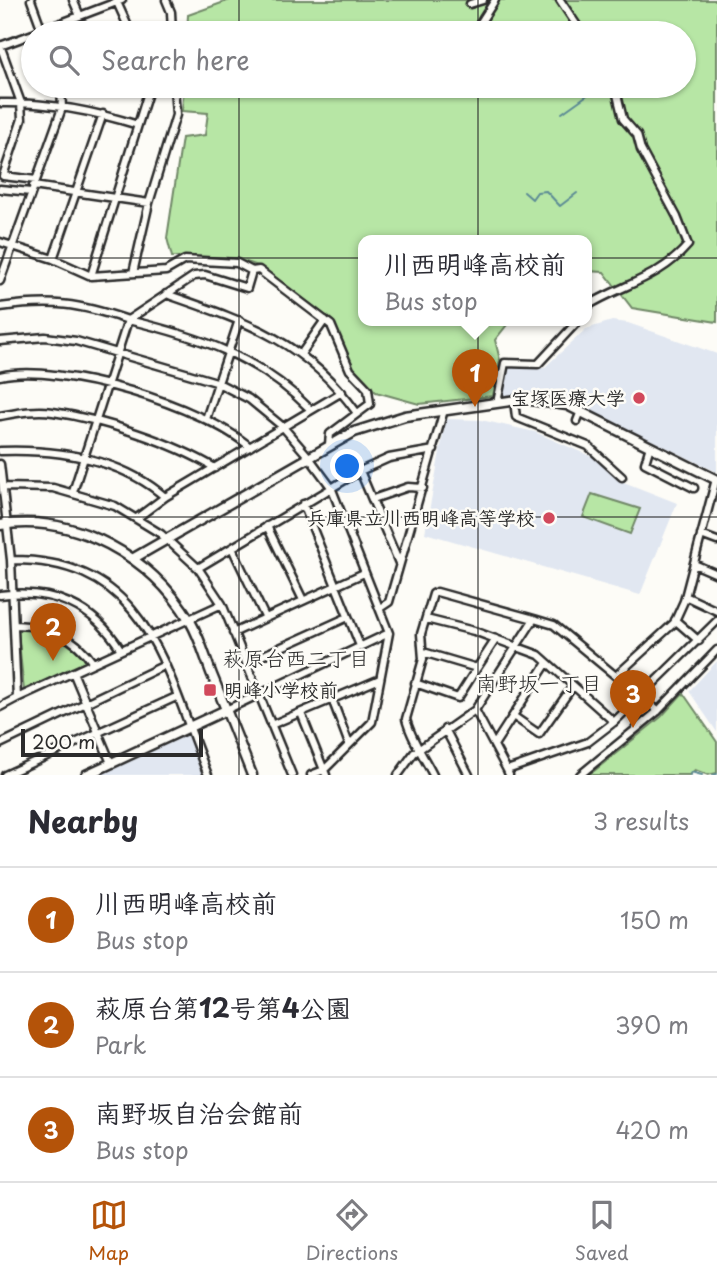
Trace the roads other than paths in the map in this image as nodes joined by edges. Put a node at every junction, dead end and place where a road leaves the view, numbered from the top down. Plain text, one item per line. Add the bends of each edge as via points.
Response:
1 (31, 0) edge
2 (73, 0) edge
3 (166, 0) edge
4 (483, 0) edge
5 (495, 0) edge
6 (560, 0) edge
7 (118, 1) edge
8 (470, 4) dead end
9 (80, 16) junction
10 (35, 21) edge
11 (68, 21) edge
12 (126, 21) edge
13 (171, 21) edge
14 (482, 21) edge
15 (574, 21) edge
16 (21, 39) edge
17 (0, 46) edge
18 (62, 98) edge
19 (146, 98) edge
20 (175, 98) edge
21 (618, 98) edge
22 (0, 103) edge
23 (21, 103) junction
24 (62, 108) junction
25 (103, 114) junction
26 (138, 125) junction
27 (33, 186) junction
28 (0, 189) edge
29 (76, 192) junction
30 (115, 199) junction
31 (149, 203) junction
32 (0, 242) edge
33 (12, 246) junction
34 (53, 259) junction
35 (2, 271) edge
36 (252, 271) junction
37 (133, 273) junction
38 (91, 276) junction
39 (0, 281) edge
40 (166, 294) junction
41 (592, 303) edge
42 (0, 307) edge
43 (128, 320) junction
44 (239, 320) junction
45 (325, 320) junction
46 (573, 326) edge
47 (0, 341) edge
48 (228, 349) junction
49 (118, 353) junction
50 (301, 354) junction
51 (0, 376) edge
52 (216, 382) junction
53 (107, 385) junction
54 (342, 391) junction
55 (513, 401) junction
56 (497, 403) junction
57 (311, 410) junction
58 (444, 410) junction
59 (581, 411) junction
60 (358, 413) junction
61 (0, 416) edge
62 (206, 419) junction
63 (577, 421) dead end
64 (95, 422) junction
65 (283, 427) junction
66 (329, 444) junction
67 (650, 446) junction
68 (250, 447) junction
69 (434, 450) junction
70 (0, 451) edge
71 (309, 456) junction
72 (84, 457) junction
73 (0, 464) edge
74 (215, 468) junction
75 (360, 471) junction
76 (622, 477) dead end
77 (716, 479) edge
78 (3, 487) junction
79 (331, 487) junction
80 (422, 488) junction
81 (694, 488) dead end
82 (73, 492) junction
83 (165, 496) junction
84 (711, 498) edge
85 (373, 499) junction
86 (303, 504) junction
87 (138, 518) junction
88 (4, 524) edge
89 (267, 526) junction
90 (701, 535) junction
91 (167, 539) junction
92 (717, 541) edge
93 (232, 548) junction
94 (134, 558) junction
95 (11, 560) junction
96 (399, 564) junction
97 (694, 564) junction
98 (198, 568) junction
99 (364, 573) junction
100 (717, 574) edge
101 (335, 584) junction
102 (13, 593) junction
103 (0, 595) edge
104 (685, 596) junction
105 (303, 600) junction
106 (222, 604) junction
107 (380, 608) junction
108 (717, 611) edge
109 (265, 617) junction
110 (348, 617) junction
111 (426, 618) junction
112 (534, 619) junction
113 (189, 620) junction
114 (675, 620) junction
115 (717, 621) edge
116 (15, 625) junction
117 (233, 633) junction
118 (389, 633) junction
119 (152, 636) junction
120 (496, 639) junction
121 (699, 640) junction
122 (517, 645) junction
123 (360, 646) junction
124 (121, 650) junction
125 (717, 650) edge
126 (423, 652) junction
127 (93, 663) junction
128 (246, 663) junction
129 (547, 663) junction
130 (165, 665) junction
131 (477, 668) junction
132 (73, 672) junction
133 (617, 675) junction
134 (380, 679) junction
135 (415, 683) junction
136 (573, 686) junction
137 (258, 695) junction
138 (176, 697) junction
139 (643, 697) junction
140 (18, 698) junction
141 (332, 699) junction
142 (86, 703) junction
143 (0, 707) edge
144 (226, 710) junction
145 (475, 710) junction
146 (658, 711) junction
147 (301, 713) junction
148 (513, 716) junction
149 (614, 722) junction
150 (271, 725) junction
151 (188, 727) junction
152 (445, 729) junction
153 (99, 732) junction
154 (0, 744) edge
155 (349, 744) junction
156 (494, 745) junction
157 (420, 750) junction
158 (111, 763) junction
159 (325, 772) edge
160 (508, 773) edge
161 (5, 775) edge
162 (86, 775) edge
163 (208, 775) edge
164 (252, 775) edge
165 (292, 775) edge
166 (311, 775) edge
167 (397, 775) edge
168 (433, 775) edge
169 (469, 775) edge
170 (580, 775) edge

1 - 10 street
2 - 9 street
3 - 13 street
4 - 8 street
5 - 14 street
6 - 15 street
7 - 9 street
7 - 12 street
9 - 11 street
16 - 17 street
17 - 23 street
18 - 24 street
19 - 26 street
20 - 31 street via 176,116
21 - 41 street via 623,119 637,135 688,245 671,265
22 - 23 street
23 - 24 street
23 - 27 street via 22,119 3,176
24 - 25 street
24 - 27 street
25 - 26 street
25 - 29 street
26 - 30 street
27 - 28 street
27 - 29 street
27 - 33 street
29 - 30 street
29 - 34 street
30 - 31 street
30 - 38 street
31 - 37 street
32 - 33 street
33 - 34 street
33 - 35 street
34 - 38 street
35 - 39 street
36 - 37 street via 237,263 185,260 166,271
36 - 40 street via 247,288 205,275 194,276
36 - 45 street via 259,270
37 - 38 street
40 - 43 street
40 - 44 street
42 - 43 street via 51,302 85,306
43 - 48 street
43 - 49 street
44 - 48 street
44 - 50 street via 273,334
45 - 50 street
45 - 60 street via 349,370 368,388 370,404
46 - 56 street via 538,364 505,363
47 - 49 street via 45,337
48 - 52 street
48 - 57 street via 289,387
49 - 52 street
49 - 53 street
50 - 54 street
51 - 53 street via 42,373
52 - 62 street
52 - 65 street via 249,399
53 - 62 street
53 - 64 street
54 - 57 street
54 - 60 street
55 - 56 street
55 - 59 street via 553,401
55 - 76 street via 516,417 588,446
56 - 58 street
57 - 65 street
58 - 66 street via 379,423
58 - 69 street
59 - 63 street
59 - 67 street
60 - 66 street via 330,434
61 - 64 street via 51,411
62 - 68 street
64 - 72 street
64 - 74 street via 189,452
65 - 68 street
65 - 71 street
66 - 71 street
67 - 77 street
67 - 81 street via 645,463
68 - 74 street
69 - 75 street via 389,458
69 - 80 street
70 - 72 street
71 - 79 street
71 - 91 street
72 - 82 street
72 - 83 street
73 - 78 street
74 - 83 street
75 - 79 street
75 - 85 street
77 - 84 street
78 - 82 street
78 - 88 street
79 - 86 street
79 - 99 street
80 - 85 street via 408,487
80 - 96 street
82 - 87 street
83 - 87 street
84 - 90 street
85 - 96 street
86 - 89 street
86 - 101 street
87 - 91 street
88 - 94 street via 72,529
88 - 95 street
89 - 93 street
89 - 105 street
90 - 92 street
90 - 97 street
91 - 94 street
91 - 98 street
93 - 98 street
93 - 109 street
94 - 113 street
95 - 102 street
95 - 119 street via 51,562 99,580 127,602
96 - 107 street via 389,602
97 - 100 street
97 - 104 street
98 - 106 street
99 - 101 street
99 - 107 street
101 - 105 street
101 - 110 street
102 - 103 street
102 - 116 street
102 - 124 street via 42,594 83,608 108,629
104 - 108 street
104 - 114 street
105 - 109 street
106 - 113 street
106 - 117 street
107 - 118 street
109 - 117 street
110 - 123 street
110 - 128 street
111 - 112 street via 437,592
111 - 120 street
111 - 126 street via 421,634
112 - 122 street
112 - 133 street via 554,625
113 - 119 street
113 - 144 street
114 - 121 street
114 - 133 street
115 - 121 street
116 - 127 street via 57,632 81,647
116 - 140 street
117 - 128 street
118 - 123 street
118 - 134 street
119 - 124 street
119 - 130 street
120 - 122 street
120 - 131 street
121 - 139 street
122 - 129 street
122 - 145 street
123 - 137 street
124 - 127 street
125 - 146 street
126 - 131 street
126 - 135 street
127 - 132 street
128 - 137 street
129 - 136 street
129 - 148 street
130 - 138 street
130 - 142 street
131 - 135 street via 458,698
132 - 140 street
132 - 142 street
133 - 139 street
134 - 141 street
134 - 155 street via 372,722
135 - 157 street via 406,719
136 - 148 street via 539,734
136 - 149 street
137 - 144 street
137 - 150 street
138 - 151 street
138 - 153 street
139 - 146 street
139 - 149 street
140 - 143 street
141 - 147 street
141 - 155 street
142 - 153 street
142 - 154 street
144 - 151 street
144 - 164 street
145 - 152 street
145 - 156 street
146 - 170 street
147 - 150 street
147 - 159 street
148 - 156 street
149 - 160 street via 588,741
150 - 165 street
151 - 158 street
151 - 163 street
152 - 157 street
152 - 169 street
153 - 158 street
153 - 161 street
155 - 159 street
156 - 160 street
157 - 167 street
157 - 168 street
158 - 162 street
159 - 166 street

